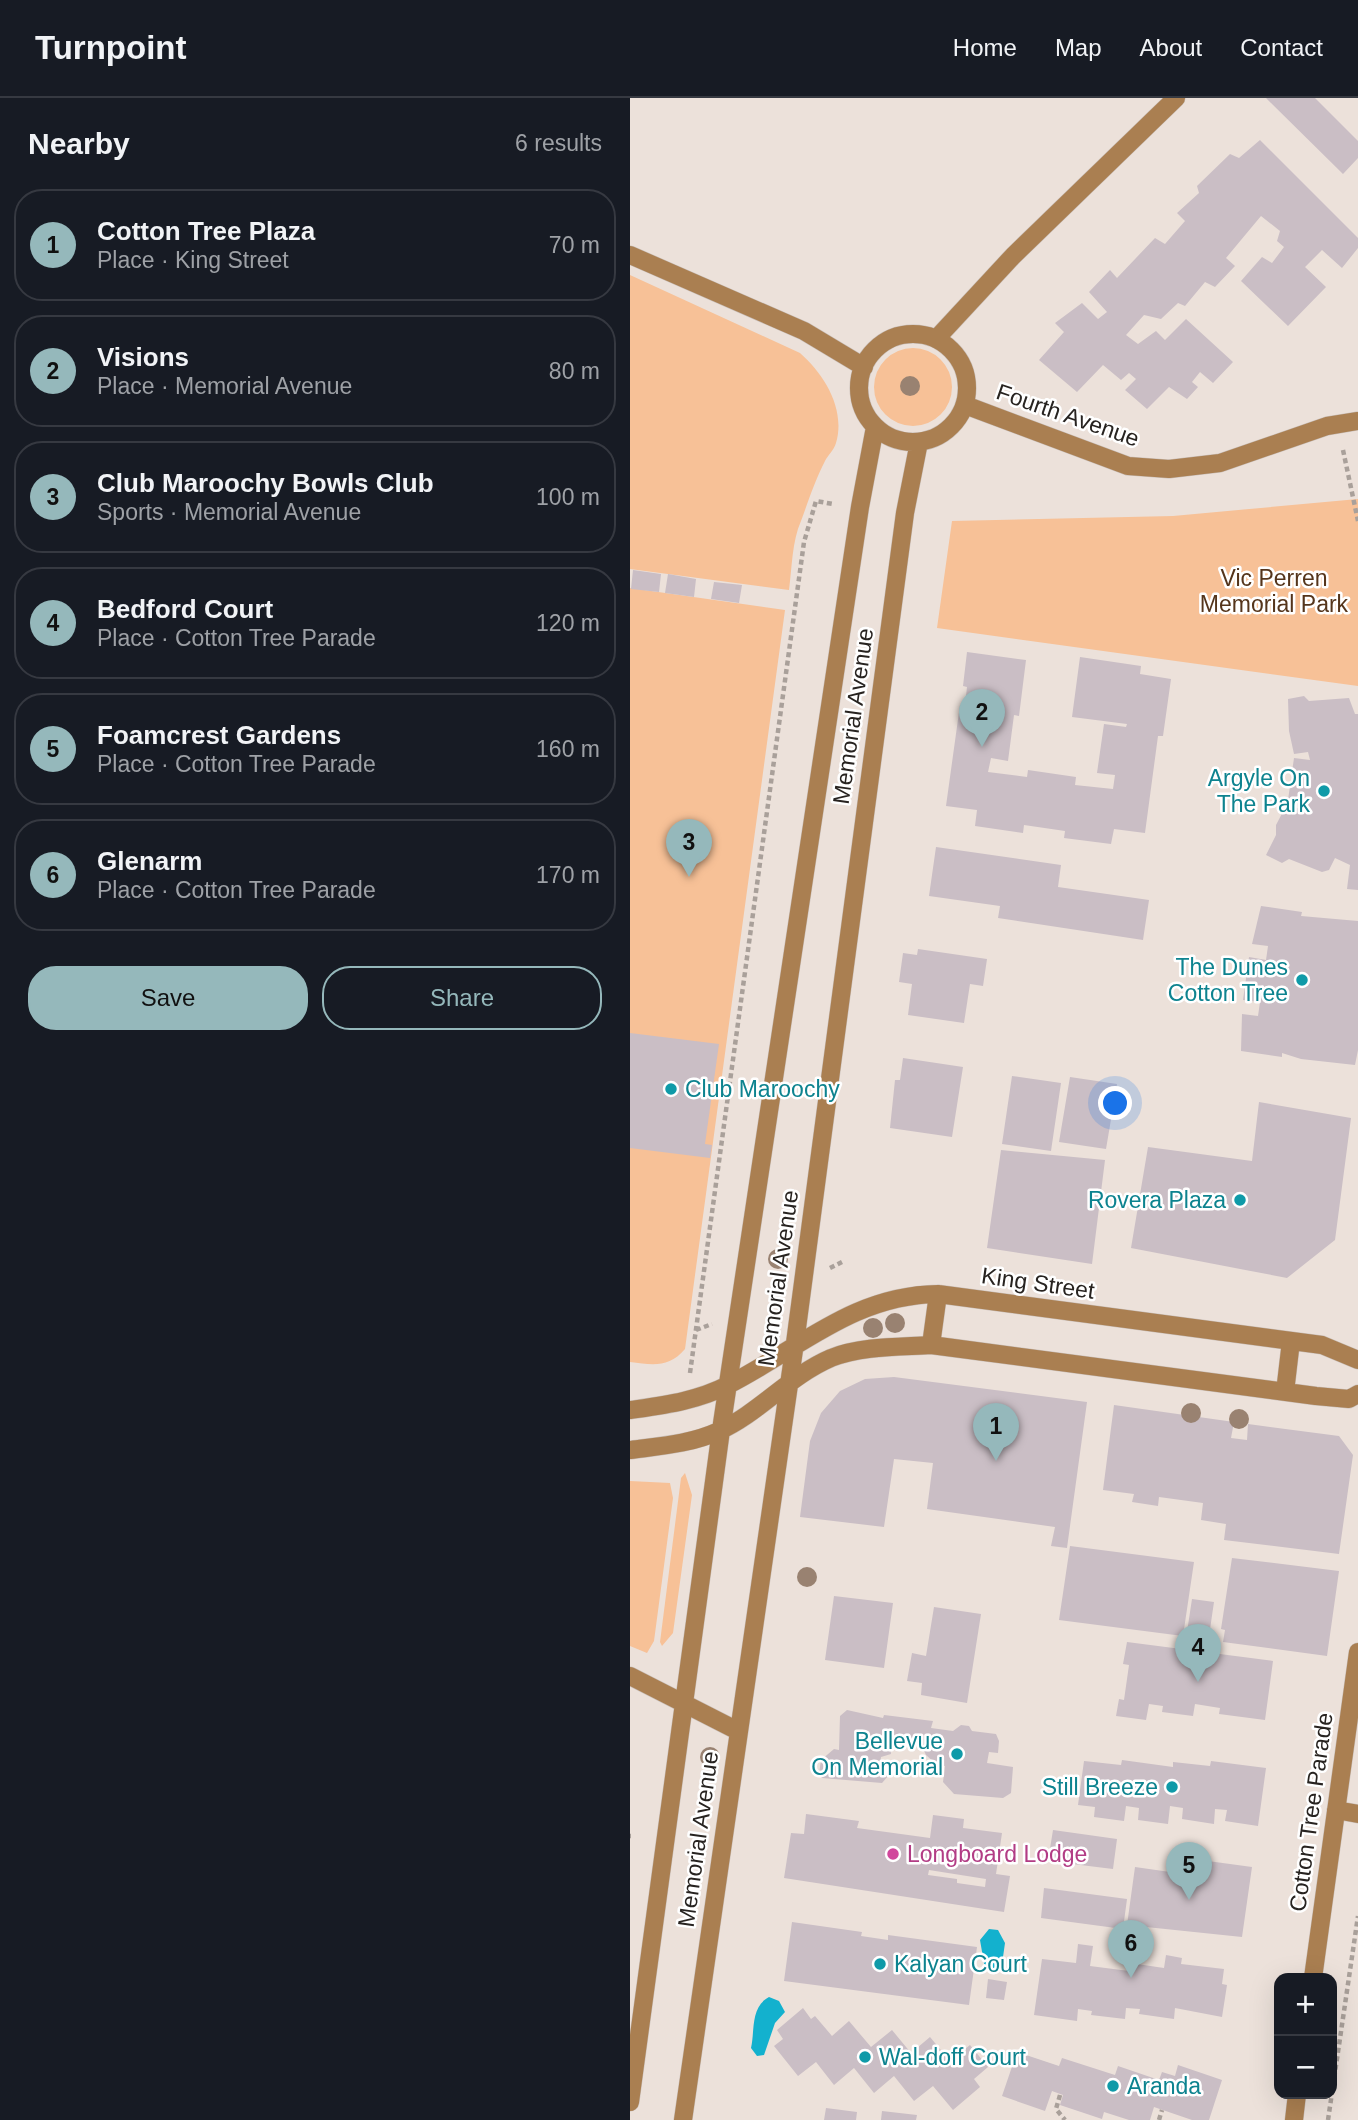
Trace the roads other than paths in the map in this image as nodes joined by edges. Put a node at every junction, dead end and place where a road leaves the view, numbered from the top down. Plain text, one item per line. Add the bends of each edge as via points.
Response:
1 (1176, 98) edge
2 (630, 255) edge
3 (936, 339) junction
4 (864, 367) junction
5 (965, 405) junction
6 (1358, 421) edge
7 (876, 427) junction
8 (919, 442) junction
9 (938, 1294) junction
10 (1292, 1341) junction
11 (795, 1343) junction
12 (931, 1345) junction
13 (1358, 1360) edge
14 (788, 1383) junction
15 (729, 1385) junction
16 (1285, 1392) junction
17 (1358, 1394) edge
18 (630, 1410) edge
19 (721, 1430) junction
20 (630, 1450) edge
21 (1358, 1652) edge
22 (630, 1676) edge
23 (685, 1704) junction
24 (738, 1731) junction
25 (1336, 1810) junction
26 (1358, 1814) edge
27 (1314, 1973) edge
28 (1296, 2099) edge
29 (630, 2102) edge
30 (683, 2120) edge
31 (1294, 2120) edge

1 - 3 street via 1013,256
2 - 4 street via 804,331
3 - 4 street via 903,336 887,342 873,352
3 - 5 street via 960,360
4 - 7 street via 860,399
5 - 6 street, Fourth Avenue via 1128,466 1169,469 1220,463 1326,426
5 - 8 street via 947,430
7 - 8 street via 897,439
7 - 15 street, Memorial Avenue via 858,521
8 - 11 street, Memorial Avenue via 905,513
9 - 10 street, King Street
9 - 11 street, King Street via 916,1294 854,1312
9 - 12 street
10 - 13 street, King Street via 1322,1345
10 - 16 street
11 - 14 street, Memorial Avenue
11 - 15 street, King Street
12 - 14 street via 832,1357
12 - 16 street
14 - 19 street
14 - 24 street, Memorial Avenue
15 - 18 street, King Street via 685,1402
15 - 19 street, Memorial Avenue
16 - 17 street via 1349,1399
19 - 20 street via 681,1443
19 - 23 street, Memorial Avenue
21 - 25 street, Cotton Tree Parade
22 - 23 street
23 - 24 street
23 - 29 street, Memorial Avenue
24 - 30 street, Memorial Avenue
25 - 26 street
25 - 27 street, Cotton Tree Parade
28 - 31 street

